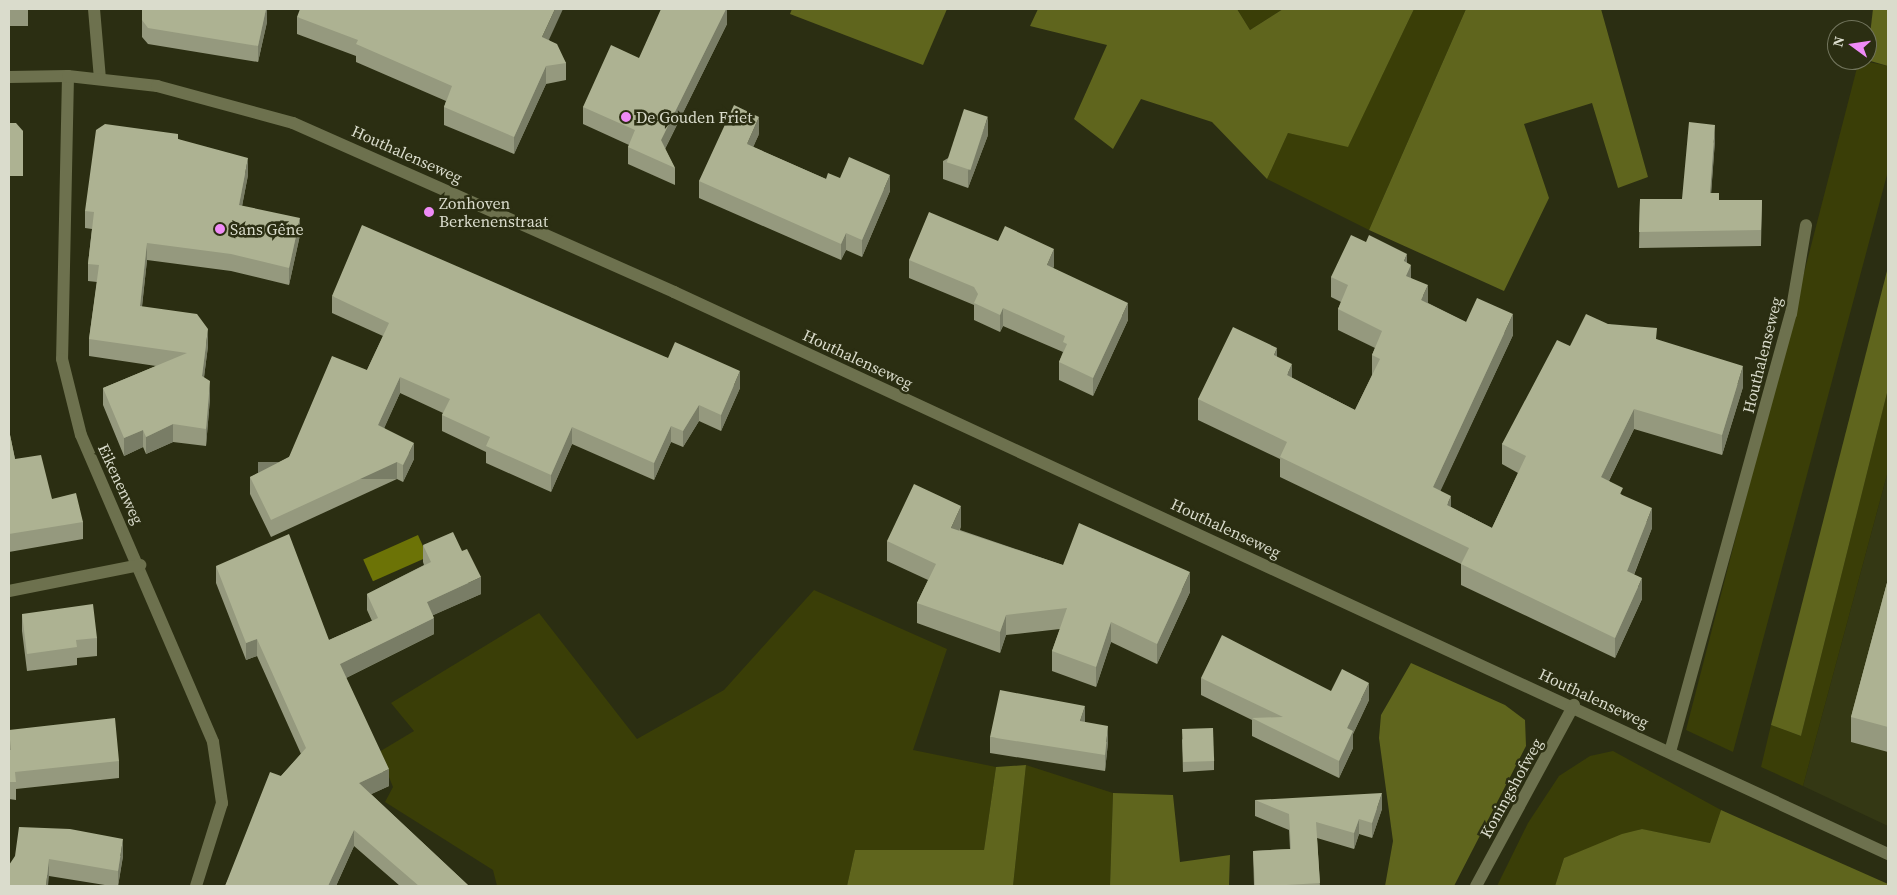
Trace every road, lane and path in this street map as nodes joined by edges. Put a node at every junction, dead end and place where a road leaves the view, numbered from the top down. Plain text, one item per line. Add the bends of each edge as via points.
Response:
1 (94, 9) edge
2 (68, 76) junction
3 (9, 77) edge
4 (100, 78) junction
5 (1806, 224) dead end
6 (140, 565) junction
7 (9, 592) edge
8 (1574, 706) junction
9 (1670, 752) junction
10 (1888, 854) edge
11 (196, 886) edge
12 (1476, 886) edge

1 - 4 street
2 - 3 street, Houthalenseweg
2 - 4 street, Houthalenseweg
2 - 6 street, Eikenenweg via 62,359 81,435
4 - 8 street, Houthalenseweg via 157,86 232,103 356,149
5 - 9 street, Houthalenseweg via 1791,314
6 - 7 street
6 - 11 street, Eikenenweg via 213,742 222,803
8 - 9 street, Houthalenseweg
8 - 12 street, Koningshofweg
9 - 10 street, Houthalenseweg

